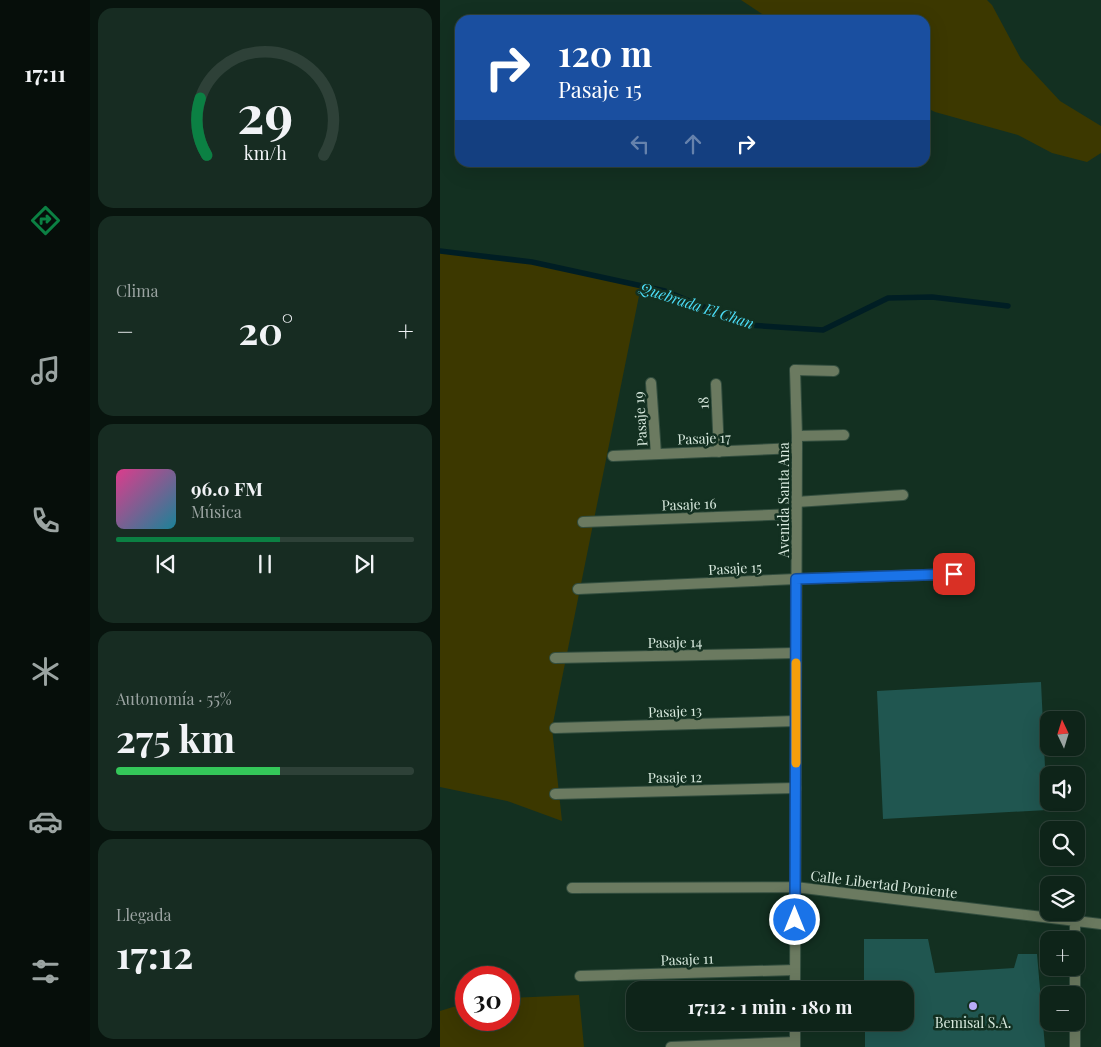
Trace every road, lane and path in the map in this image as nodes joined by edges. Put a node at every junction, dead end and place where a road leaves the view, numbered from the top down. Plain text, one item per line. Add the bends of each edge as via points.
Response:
1 (834, 371) dead end
2 (651, 383) dead end
3 (716, 384) dead end
4 (844, 435) dead end
5 (797, 436) junction
6 (797, 448) junction
7 (719, 452) junction
8 (656, 454) junction
9 (613, 456) dead end
10 (903, 495) dead end
11 (796, 502) junction
12 (796, 514) junction
13 (583, 522) dead end
14 (954, 574) dead end
15 (796, 579) junction
16 (578, 589) dead end
17 (796, 653) junction
18 (555, 658) dead end
19 (796, 721) junction
20 (555, 728) dead end
21 (796, 788) junction
22 (555, 794) dead end
23 (795, 887) junction
24 (572, 888) dead end
25 (1040, 917) edge
26 (1074, 921) joint
27 (1101, 924) edge
28 (1074, 931) edge
29 (795, 970) junction
30 (580, 976) dead end
31 (795, 981) edge
32 (795, 1031) edge
33 (1075, 1031) edge
34 (795, 1044) edge
35 (671, 1047) edge
36 (1075, 1047) edge

1 - 5 street, Avenida Santa Ana via 795,370
2 - 8 street, Pasaje 19
3 - 7 street, 18
4 - 5 street
5 - 6 street, Avenida Santa Ana
6 - 7 street, Pasaje 17
6 - 11 street, Avenida Santa Ana
7 - 8 street, Pasaje 17
8 - 9 street, Pasaje 17
10 - 11 street
11 - 12 street, Avenida Santa Ana
12 - 13 street, Pasaje 16
12 - 15 street, Avenida Santa Ana
14 - 15 street, Pasaje 15
15 - 16 street, Pasaje 15
15 - 17 street, Avenida Santa Ana
17 - 18 street, Pasaje 14
17 - 19 street, Avenida Santa Ana
19 - 20 street, Pasaje 13
19 - 21 street, Avenida Santa Ana
21 - 22 street, Pasaje 12
21 - 23 street, Avenida Santa Ana
23 - 24 street, Calle Libertad Poniente
23 - 25 street, Calle Libertad Poniente
23 - 29 street, Avenida Santa Ana
26 - 27 street, Calle Libertad Poniente
26 - 28 street
29 - 30 street, Pasaje 11
29 - 31 street, Avenida Santa Ana
32 - 34 street
33 - 36 street
34 - 35 street

